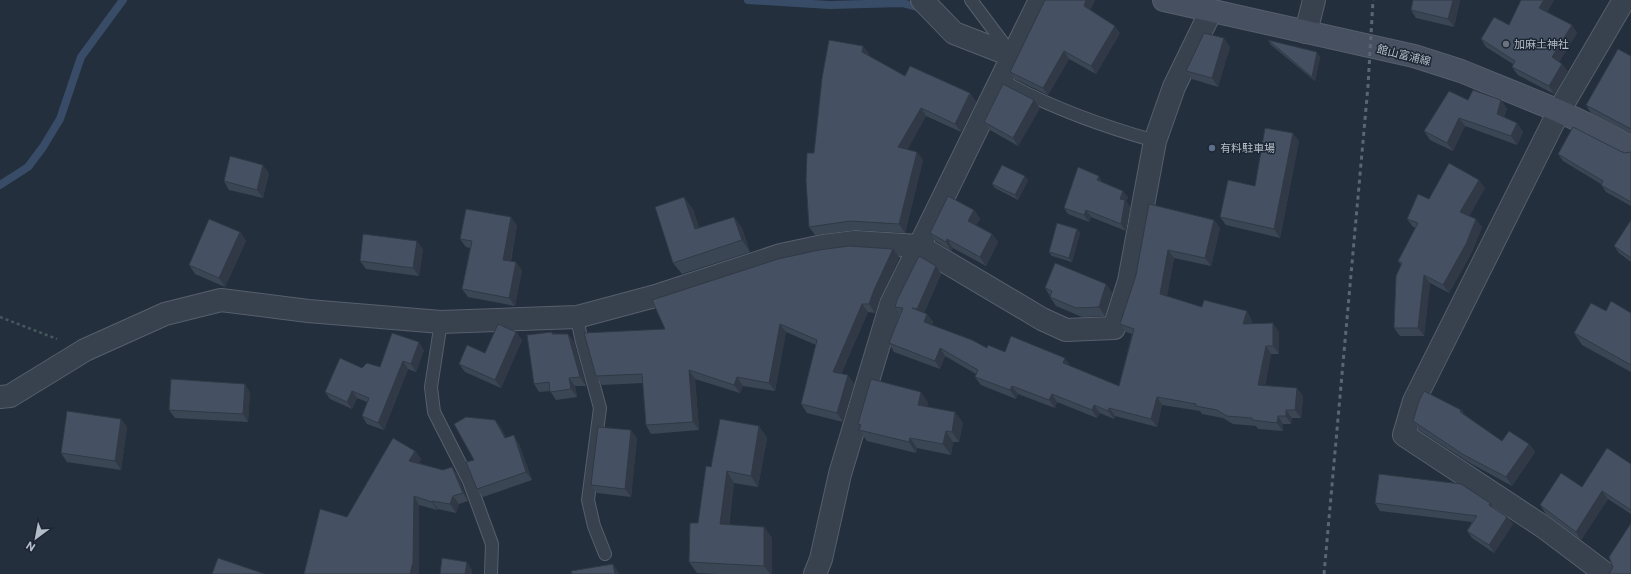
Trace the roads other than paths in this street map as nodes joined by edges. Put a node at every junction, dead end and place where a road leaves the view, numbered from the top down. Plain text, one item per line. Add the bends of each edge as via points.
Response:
1 (922, 0) edge
2 (971, 0) edge
3 (1040, 0) edge
4 (1164, 0) edge
5 (1314, 0) edge
6 (1624, 0) edge
7 (1211, 11) junction
8 (1306, 32) junction
9 (1013, 56) junction
10 (1001, 80) junction
11 (1559, 112) junction
12 (1155, 142) junction
13 (1631, 148) edge
14 (919, 246) junction
15 (578, 317) junction
16 (441, 322) junction
17 (0, 397) edge
18 (605, 554) dead end
19 (491, 574) edge
20 (814, 574) edge
21 (1606, 574) edge

1 - 9 street via 954,33
2 - 9 lane
3 - 9 street
4 - 7 main road, 館山富浦線
5 - 8 street
6 - 11 street
7 - 8 main road, 館山富浦線
7 - 12 street via 1174,87
8 - 11 main road, 館山富浦線 via 1414,56 1461,71
9 - 10 street
10 - 12 lane via 1091,121
10 - 14 street
11 - 13 main road, 館山富浦線
11 - 21 street via 1414,401 1404,435 1545,528
12 - 14 street via 1129,281 1114,328 1066,330 1042,320
14 - 15 street via 855,242 823,246 781,255 659,295
14 - 20 street via 891,304 840,474 821,559
15 - 16 street
15 - 18 lane via 581,338 600,408 588,500 594,526
16 - 17 street via 295,310 221,300 165,314 85,350 10,396
16 - 19 lane via 431,387 434,412 469,481 492,544

